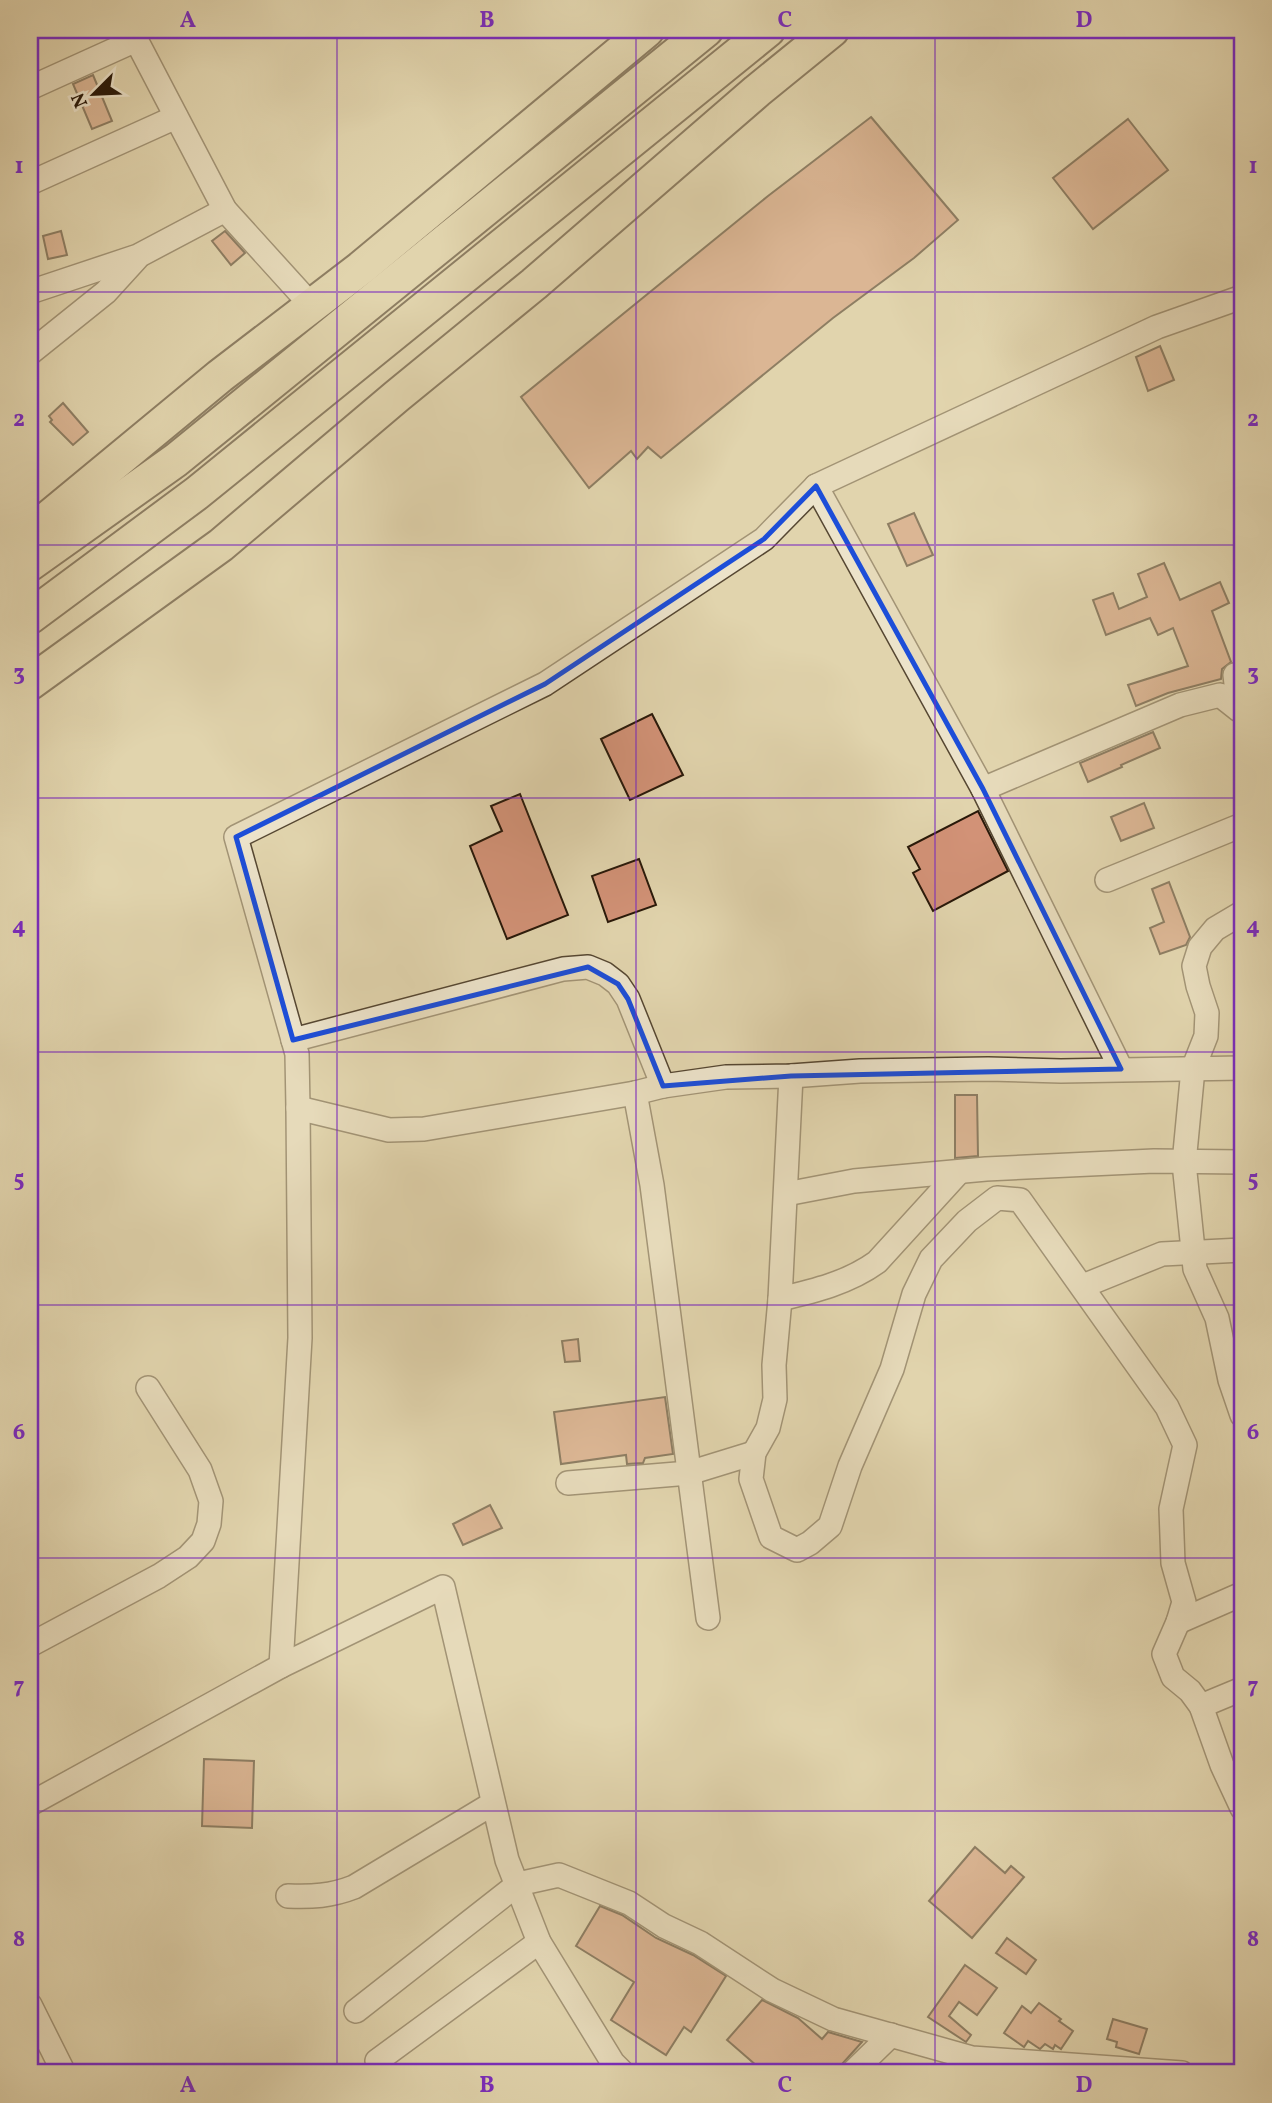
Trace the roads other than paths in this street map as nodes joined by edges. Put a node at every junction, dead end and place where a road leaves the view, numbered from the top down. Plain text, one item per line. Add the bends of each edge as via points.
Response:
1 (646, 30) edge
2 (706, 30) edge
3 (768, 30) edge
4 (832, 30) edge
5 (133, 35) edge
6 (30, 88) edge
7 (176, 117) junction
8 (30, 183) edge
9 (225, 210) junction
10 (138, 256) junction
11 (30, 292) edge
12 (1242, 297) edge
13 (312, 306) junction
14 (30, 353) edge
15 (816, 486) junction
16 (30, 533) edge
17 (30, 564) edge
18 (30, 617) edge
19 (1240, 681) edge
20 (30, 683) edge
21 (982, 789) junction
22 (1242, 825) edge
23 (1107, 880) dead end
24 (1242, 913) edge
25 (293, 1040) junction
26 (1242, 1068) edge
27 (1121, 1069) junction
28 (1193, 1069) junction
29 (791, 1076) junction
30 (663, 1086) junction
31 (635, 1093) junction
32 (298, 1108) junction
33 (1242, 1162) edge
34 (1184, 1163) junction
35 (959, 1172) junction
36 (786, 1194) junction
37 (1242, 1250) edge
38 (1193, 1252) junction
39 (1083, 1286) junction
40 (780, 1299) junction
41 (148, 1388) dead end
42 (1242, 1415) edge
43 (754, 1453) junction
44 (690, 1473) junction
45 (568, 1483) dead end
46 (1242, 1594) edge
47 (708, 1618) dead end
48 (1178, 1622) junction
49 (30, 1645) edge
50 (281, 1667) junction
51 (1242, 1689) edge
52 (1201, 1706) junction
53 (1240, 1796) edge
54 (30, 1804) edge
55 (492, 1804) junction
56 (518, 1884) junction
57 (288, 1896) dead end
58 (539, 1942) junction
59 (30, 2005) edge
60 (356, 2011) dead end
61 (891, 2035) junction
62 (377, 2061) dead end
63 (966, 2066) edge
64 (613, 2070) edge
65 (64, 2073) edge
66 (852, 2073) edge
67 (1182, 2073) edge

1 - 13 highway
2 - 17 highway via 176,460
3 - 18 highway via 197,493
4 - 20 highway via 221,545
5 - 6 street
5 - 7 street
7 - 8 street
7 - 9 street
9 - 10 street
9 - 13 street
10 - 11 street
10 - 14 street via 106,292
12 - 15 street via 1157,327
13 - 16 highway
15 - 21 street
15 - 25 street via 764,539 545,684 236,837
19 - 21 street via 1239,710 1220,695 1180,705
21 - 27 street
22 - 23 street
24 - 28 street via 1216,929 1200,947 1194,966 1208,1013 1206,1036
25 - 30 street via 563,969 588,967 618,984 628,999
25 - 32 street
26 - 28 street
27 - 28 street
27 - 29 street via 860,1070
28 - 34 street
29 - 30 street via 726,1077
29 - 36 street
30 - 31 street
31 - 32 street via 424,1129 389,1130
31 - 44 street via 652,1185
32 - 50 street via 300,1338
33 - 34 street
34 - 35 street
34 - 38 street
35 - 36 street via 854,1181
35 - 40 street via 862,1273
36 - 40 street
37 - 38 street
38 - 39 street via 1162,1254
38 - 42 street via 1195,1269 1217,1318
39 - 43 street via 1020,1200 997,1198 931,1259 914,1294 892,1369 850,1465 830,1526 810,1544 797,1550 771,1537 751,1479
39 - 48 street via 1167,1407 1185,1445 1171,1509 1173,1563 1184,1602
40 - 43 street via 775,1399 768,1428
41 - 49 street via 200,1470 211,1501 203,1541 159,1576
43 - 44 street
44 - 45 street
44 - 47 street
46 - 48 street
48 - 52 street via 1164,1654 1173,1677
50 - 54 street
50 - 55 street via 443,1587
51 - 52 street
52 - 53 street via 1222,1765
55 - 56 street
55 - 57 street via 354,1887 334,1895
56 - 58 street
56 - 60 street
56 - 61 street via 559,1875 611,1895 700,1943 772,1990 833,2019
58 - 62 street
58 - 64 street
59 - 65 street
61 - 63 street
61 - 66 street
63 - 67 street

